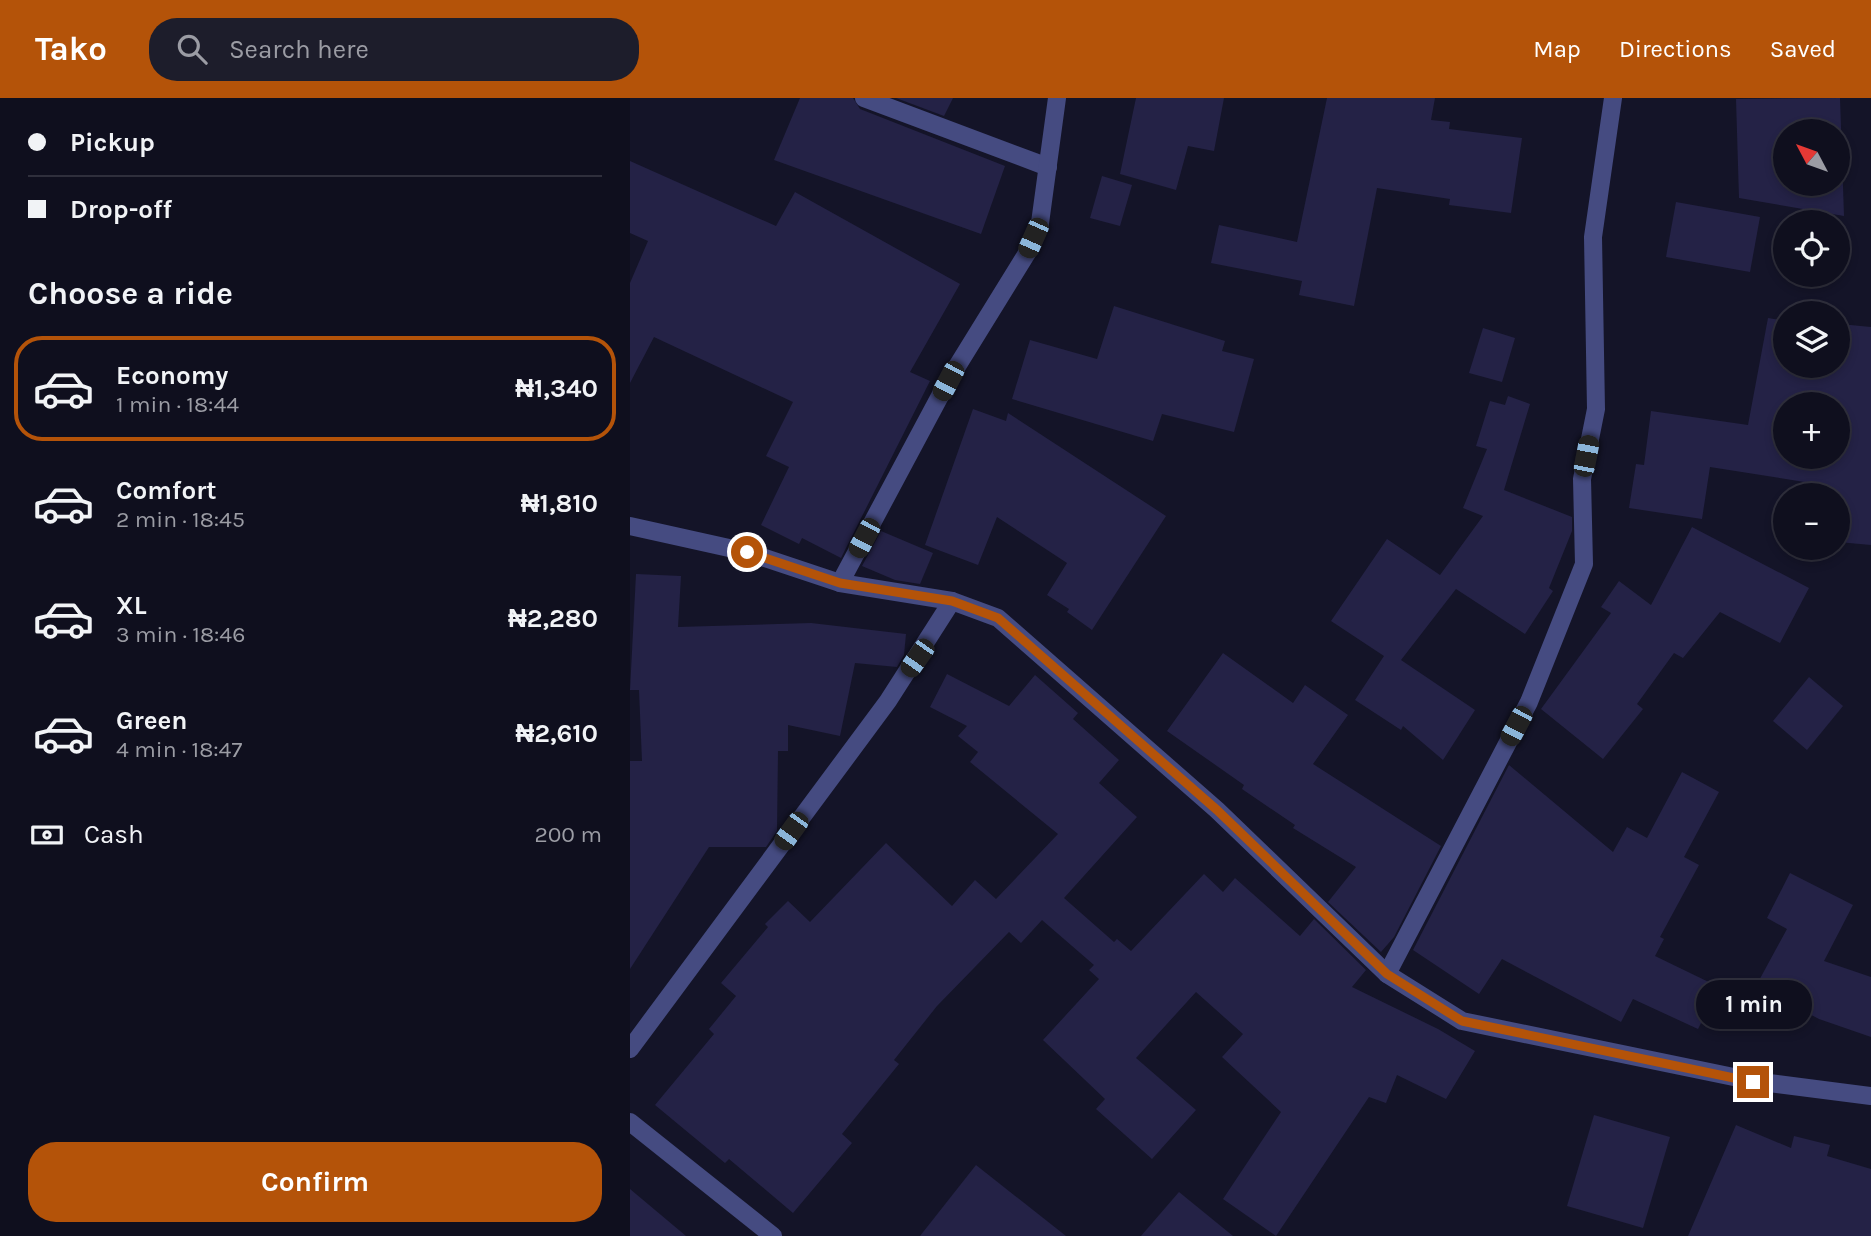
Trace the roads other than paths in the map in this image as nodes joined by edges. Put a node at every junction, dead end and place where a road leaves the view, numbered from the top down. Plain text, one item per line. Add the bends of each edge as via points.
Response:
1 (864, 98) edge
2 (1058, 98) edge
3 (1613, 98) edge
4 (1048, 167) junction
5 (630, 526) edge
6 (840, 583) junction
7 (952, 601) junction
8 (1387, 974) junction
9 (630, 1049) edge
10 (1871, 1096) edge
11 (630, 1122) edge
12 (773, 1236) edge

1 - 4 street
2 - 4 street
3 - 8 street via 1592,237 1596,409 1582,479 1584,564 1529,702
4 - 6 street via 1040,223 1027,253 948,381
5 - 6 street via 747,552
6 - 7 street
7 - 8 street via 998,618 1217,810
7 - 9 street via 888,701
8 - 10 street via 1462,1021 1753,1082
11 - 12 street

